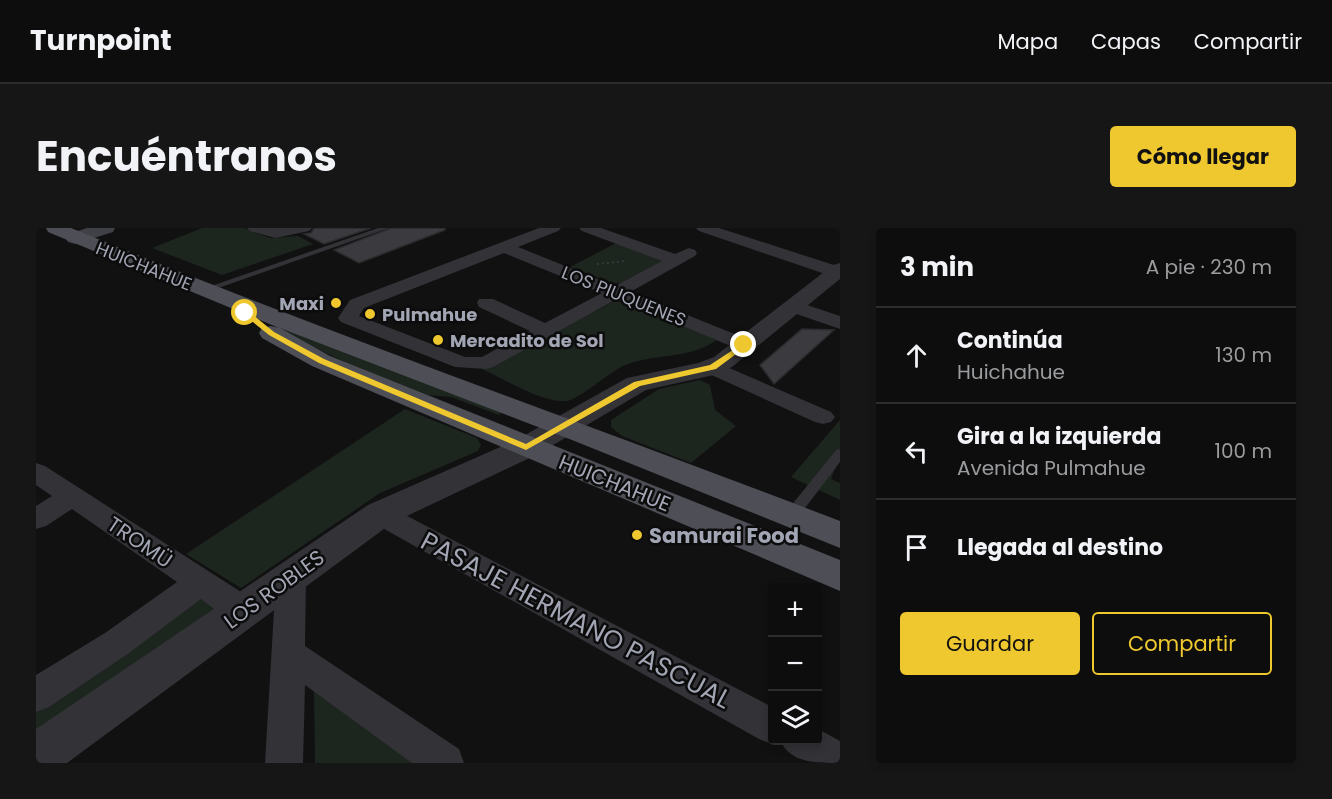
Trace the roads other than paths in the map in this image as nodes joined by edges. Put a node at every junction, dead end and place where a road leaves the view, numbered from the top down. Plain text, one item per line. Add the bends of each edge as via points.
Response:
1 (55, 228) edge
2 (106, 228) edge
3 (255, 228) edge
4 (304, 228) edge
5 (385, 228) edge
6 (553, 228) edge
7 (587, 228) edge
8 (704, 228) edge
9 (727, 231) edge
10 (75, 238) junction
11 (504, 247) junction
12 (839, 271) edge
13 (204, 290) junction
14 (616, 293) junction
15 (235, 303) junction
16 (486, 303) dead end
17 (795, 307) junction
18 (840, 323) edge
19 (546, 331) junction
20 (744, 345) junction
21 (713, 367) junction
22 (823, 417) dead end
23 (565, 427) junction
24 (526, 447) junction
25 (840, 453) edge
26 (36, 472) edge
27 (72, 496) junction
28 (380, 514) junction
29 (791, 516) junction
30 (36, 519) edge
31 (840, 535) edge
32 (291, 576) junction
33 (840, 576) edge
34 (200, 583) junction
35 (244, 611) junction
36 (288, 652) junction
37 (36, 696) edge
38 (768, 724) edge
39 (808, 745) edge
40 (36, 757) edge
41 (840, 762) edge
42 (284, 763) edge
43 (445, 763) edge

1 - 10 main road, HUICHAHUE
2 - 10 main road
3 - 4 street via 275,233
5 - 13 lane
6 - 11 street
7 - 14 street via 678,257
8 - 9 street
9 - 12 street
10 - 13 main road, HUICHAHUE
11 - 14 street, LOS PIUQUENES
11 - 19 street via 357,304 348,318 462,363 486,363
12 - 17 street
13 - 15 main road, HUICHAHUE
14 - 19 street
14 - 20 street, LOS PIUQUENES
15 - 23 main road, HUICHAHUE
15 - 24 main road, HUICHAHUE via 272,333 321,361
16 - 19 street
17 - 18 street
17 - 20 street
20 - 21 street
21 - 22 street
21 - 23 street, LOS ROBLES via 637,384
23 - 24 street, LOS ROBLES
23 - 29 main road, HUICHAHUE
24 - 28 street, LOS ROBLES
24 - 33 main road, HUICHAHUE
25 - 29 lane
26 - 27 street, TROMÜ
27 - 30 street
27 - 34 street, TROMÜ
28 - 32 street, LOS ROBLES
28 - 38 street, PASAJE HERMANO PASCUAL
29 - 31 main road, HUICHAHUE
32 - 35 street, LOS ROBLES
32 - 36 street
34 - 35 street, TROMÜ
34 - 37 street
35 - 40 street, LOS ROBLES
36 - 42 street
36 - 43 street
39 - 41 street

